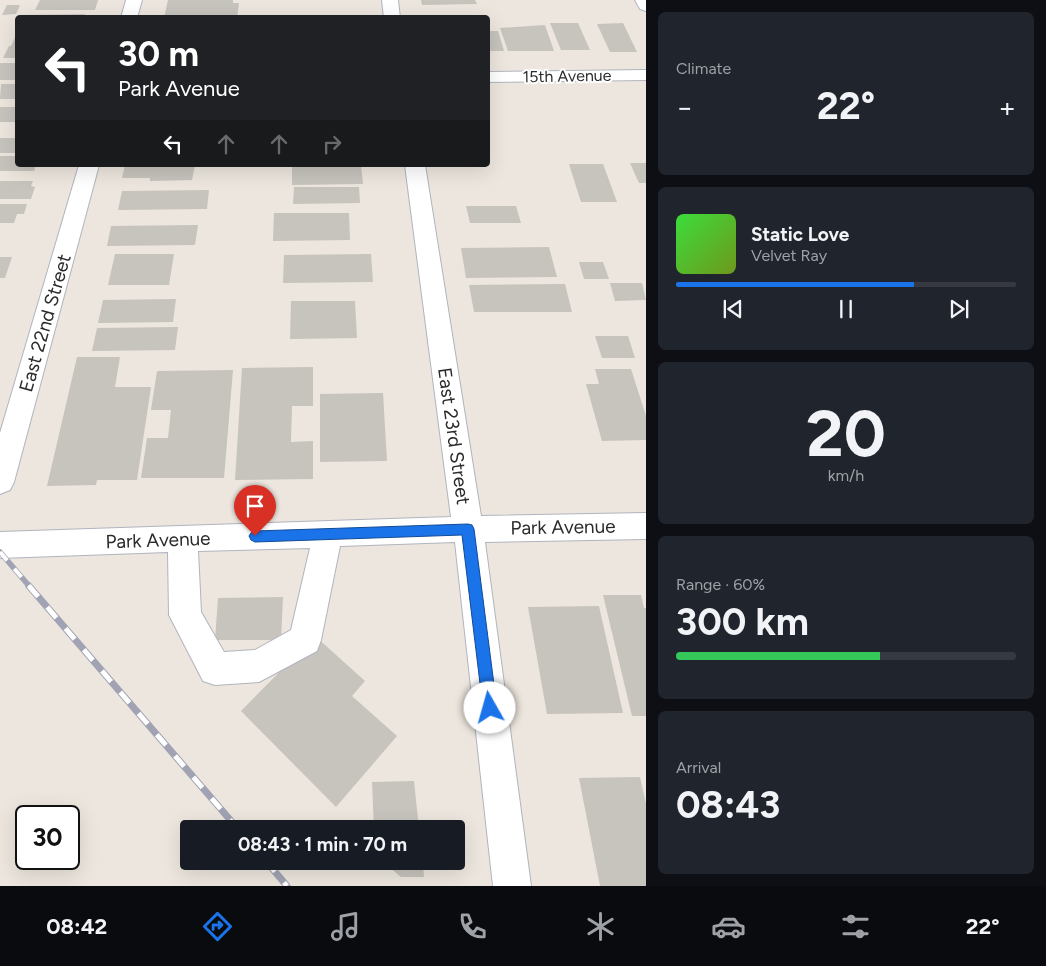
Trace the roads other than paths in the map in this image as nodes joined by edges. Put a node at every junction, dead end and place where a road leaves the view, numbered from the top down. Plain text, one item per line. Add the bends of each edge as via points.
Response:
1 (134, 0) edge
2 (390, 0) edge
3 (643, 0) edge
4 (646, 6) edge
5 (130, 15) edge
6 (392, 15) edge
7 (646, 75) edge
8 (490, 77) edge
9 (88, 167) edge
10 (415, 167) edge
11 (0, 482) edge
12 (646, 526) edge
13 (468, 529) junction
14 (328, 534) junction
15 (183, 539) junction
16 (0, 545) edge
17 (512, 886) edge

1 - 5 street
2 - 6 street
3 - 4 street
7 - 8 street, 15th Avenue
9 - 11 street, East 22nd Street
10 - 13 street, East 23rd Street
12 - 13 street, Park Avenue
13 - 14 street, Park Avenue
13 - 17 street, East 23rd Street
14 - 15 street, Park Avenue
14 - 15 street via 305,640 259,666 215,669 185,615
15 - 16 street, Park Avenue

